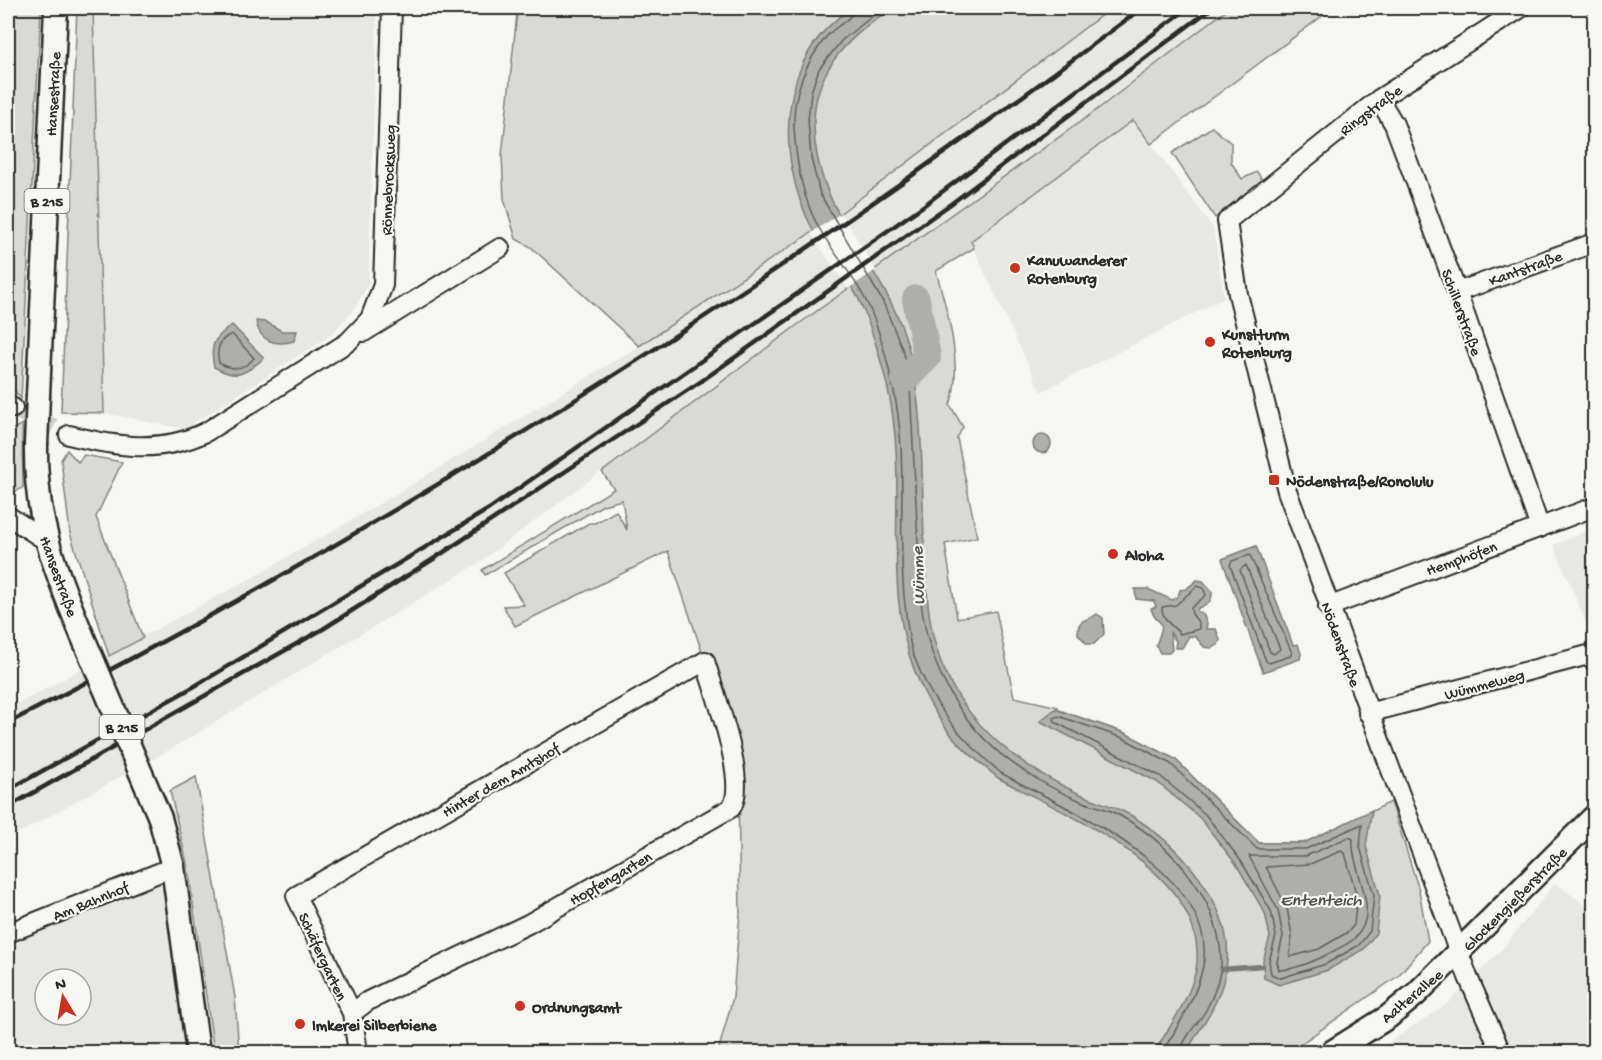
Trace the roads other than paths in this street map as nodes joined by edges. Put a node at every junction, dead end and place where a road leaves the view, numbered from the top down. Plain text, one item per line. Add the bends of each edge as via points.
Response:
1 (56, 8) edge
2 (392, 8) edge
3 (1521, 8) edge
4 (1379, 99) junction
5 (1227, 221) joint
6 (1594, 243) edge
7 (500, 248) dead end
8 (1457, 292) junction
9 (348, 342) junction
10 (69, 435) tunnel mouth
11 (1594, 507) edge
12 (8, 516) edge
13 (1547, 525) junction
14 (45, 540) junction
15 (1328, 607) junction
16 (1594, 661) edge
17 (705, 662) joint
18 (1368, 714) junction
19 (1594, 817) edge
20 (173, 867) junction
21 (296, 896) joint
22 (8, 933) edge
23 (1459, 953) junction
24 (352, 1013) junction
25 (198, 1053) edge
26 (357, 1053) edge
27 (1332, 1053) edge
28 (1501, 1053) edge

1 - 14 main road, Hansestraße / B 215, bridge via 36,446
2 - 9 street, Rönnebrocksweg via 383,285 370,319
3 - 4 street, Ringstraße
4 - 5 street, Ringstraße
4 - 8 street, Schillerstraße via 1394,124
5 - 15 street, Nödenstraße via 1238,294 1286,485
6 - 8 street, Kantstraße
7 - 9 street, Rönnebrocksweg
8 - 13 street, Schillerstraße
9 - 10 street, Rönnebrocksweg via 186,442 142,447
11 - 13 street, Hemphöfen
12 - 14 street
13 - 15 street, Hemphöfen
14 - 20 main road, Hansestraße / B 215, bridge via 160,818
15 - 18 street, Nödenstraße
16 - 18 street, Wümmeweg via 1592,654
17 - 21 street, Hinter dem Amtshof
17 - 24 street, Hopfengarten via 728,735 738,791 732,808 528,924 368,1001
18 - 23 street, Nödenstraße
19 - 23 main road, Glockengießerstraße
20 - 22 street, Am Bahnhof
20 - 25 main road, Hansestraße / B 215
21 - 24 street, Schäfergarten
23 - 27 main road, Aalterallee via 1388,1017
23 - 28 street, Nödenstraße
24 - 26 street, Schäfergarten

